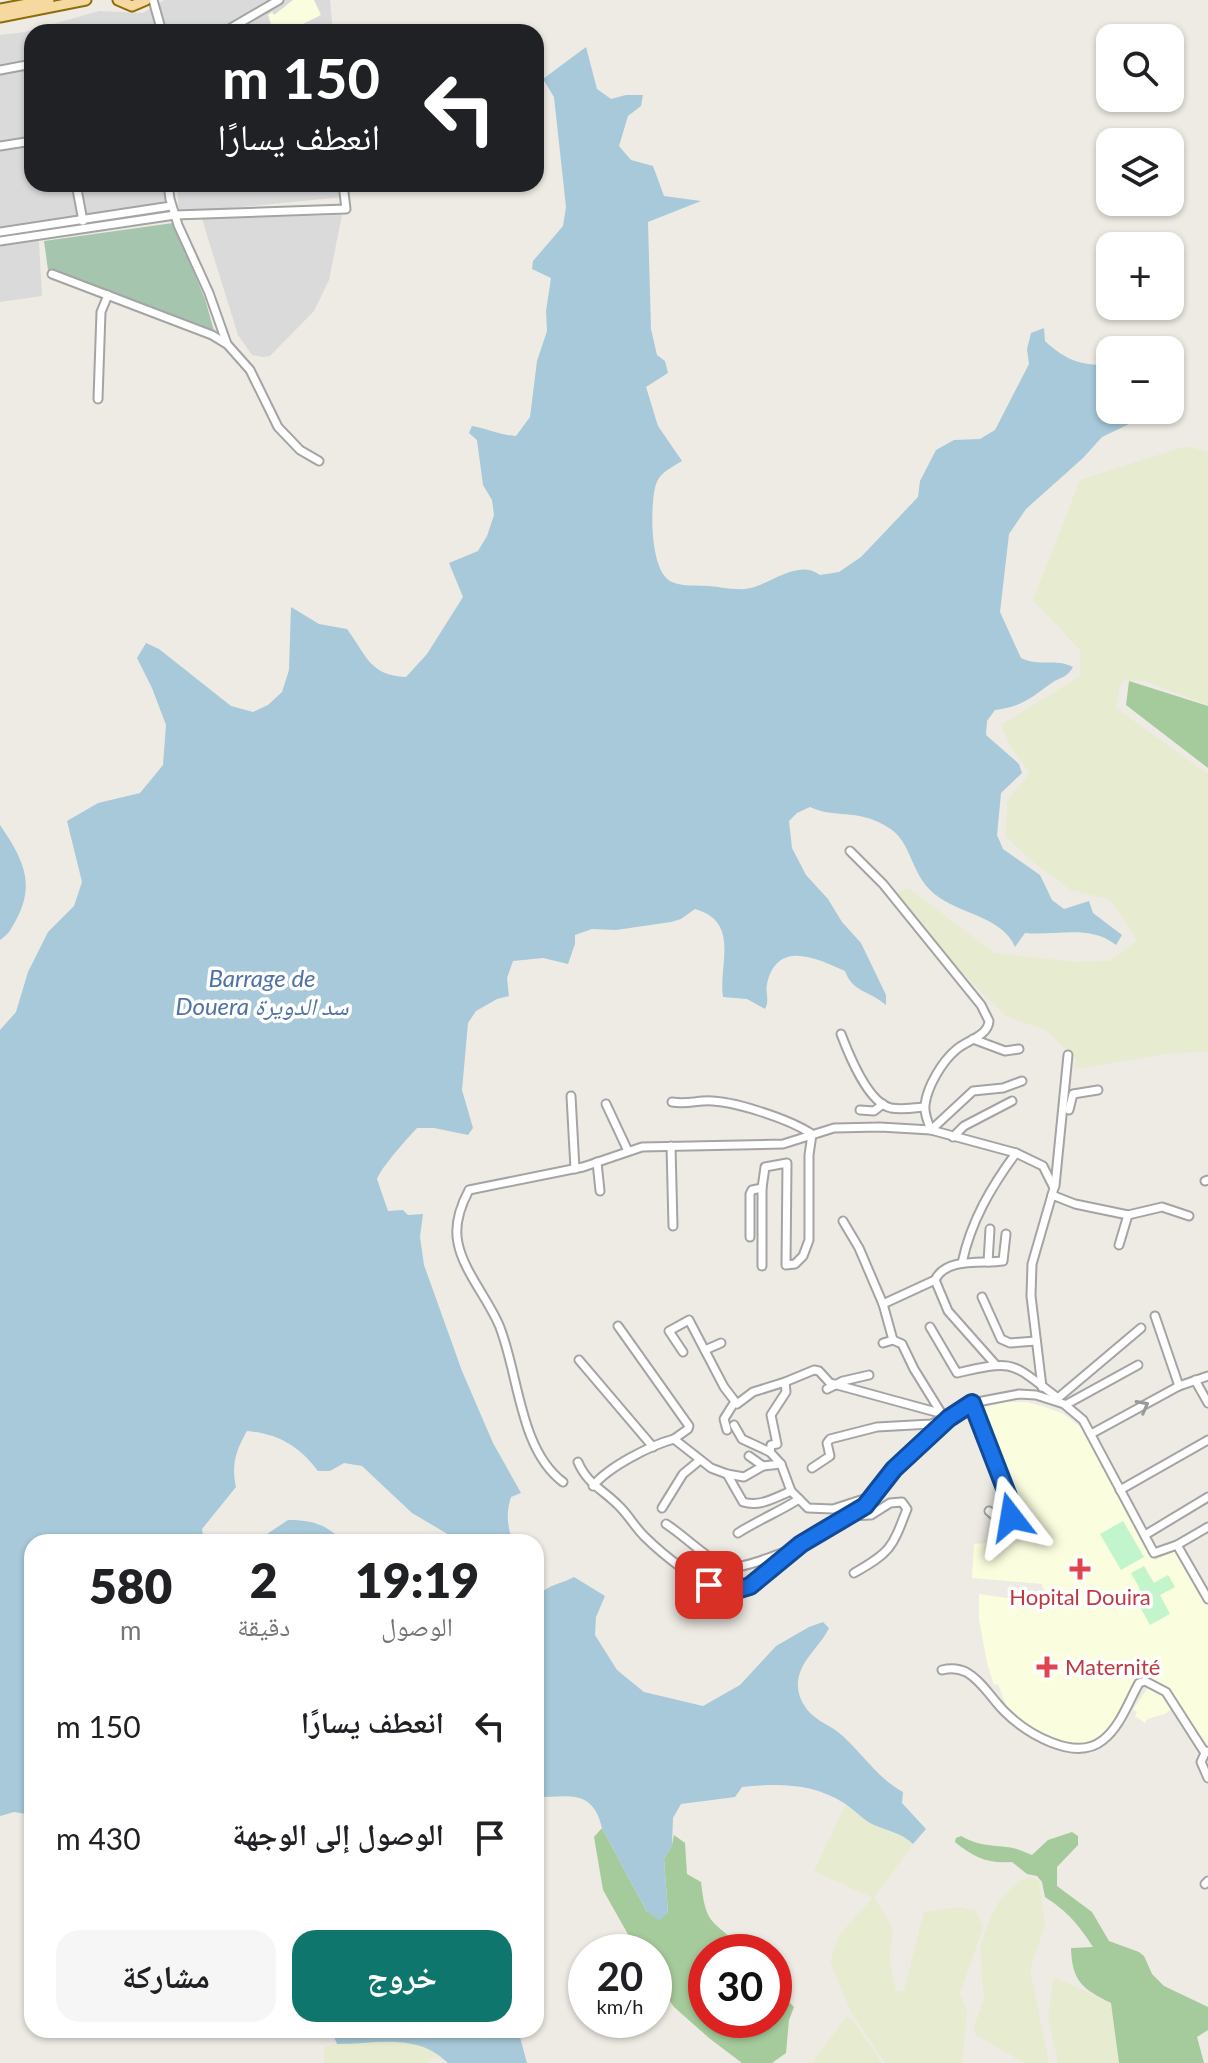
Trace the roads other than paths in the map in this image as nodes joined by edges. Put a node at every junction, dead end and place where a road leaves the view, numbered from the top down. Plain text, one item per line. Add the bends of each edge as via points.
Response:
1 (49, 0) edge
2 (86, 0) edge
3 (118, 0) edge
4 (153, 0) edge
5 (279, 0) edge
6 (144, 2) edge
7 (0, 9) edge
8 (0, 17) edge
9 (158, 17) junction
10 (160, 24) edge
11 (238, 24) edge
12 (24, 66) edge
13 (0, 70) edge
14 (24, 142) edge
15 (0, 146) edge
16 (78, 192) edge
17 (169, 192) edge
18 (344, 192) edge
19 (171, 206) junction
20 (175, 215) junction
21 (84, 224) junction
22 (0, 232) edge
23 (0, 241) edge
24 (52, 274) dead end
25 (108, 295) junction
26 (227, 344) junction
27 (98, 399) dead end
28 (319, 461) dead end
29 (850, 851) dead end
30 (841, 1034) dead end
31 (973, 1039) junction
32 (1019, 1049) dead end
33 (1068, 1055) dead end
34 (1022, 1081) dead end
35 (1098, 1090) dead end
36 (571, 1096) dead end
37 (1012, 1101) dead end
38 (672, 1102) dead end
39 (606, 1104) dead end
40 (883, 1104) junction
41 (924, 1107) junction
42 (860, 1110) dead end
43 (931, 1130) junction
44 (812, 1134) junction
45 (953, 1137) junction
46 (1062, 1137) junction
47 (671, 1146) junction
48 (628, 1151) junction
49 (1016, 1153) junction
50 (597, 1162) junction
51 (575, 1169) junction
52 (762, 1188) junction
53 (600, 1191) dead end
54 (1053, 1192) junction
55 (1128, 1215) junction
56 (1189, 1216) dead end
57 (843, 1221) dead end
58 (673, 1226) dead end
59 (990, 1229) dead end
60 (1006, 1234) dead end
61 (750, 1237) dead end
62 (1119, 1245) dead end
63 (988, 1262) junction
64 (962, 1263) junction
65 (762, 1266) dead end
66 (935, 1280) junction
67 (982, 1297) dead end
68 (883, 1304) junction
69 (1155, 1316) dead end
70 (618, 1326) dead end
71 (930, 1327) dead end
72 (1141, 1328) dead end
73 (1036, 1341) junction
74 (721, 1343) dead end
75 (705, 1350) junction
76 (683, 1352) dead end
77 (579, 1360) dead end
78 (995, 1364) junction
79 (1138, 1365) dead end
80 (869, 1375) dead end
81 (1208, 1376) edge
82 (1195, 1380) junction
83 (785, 1382) junction
84 (836, 1385) junction
85 (1179, 1386) junction
86 (1042, 1387) junction
87 (827, 1389) dead end
88 (1058, 1398) junction
89 (734, 1403) junction
90 (972, 1403) junction
91 (1208, 1403) edge
92 (1070, 1407) junction
93 (940, 1419) junction
94 (1091, 1434) junction
95 (674, 1439) junction
96 (1208, 1440) edge
97 (653, 1447) junction
98 (770, 1452) junction
99 (749, 1456) dead end
100 (700, 1460) junction
101 (578, 1462) dead end
102 (781, 1464) junction
103 (763, 1466) junction
104 (812, 1468) dead end
105 (727, 1474) junction
106 (563, 1482) dead end
107 (593, 1486) junction
108 (1120, 1490) junction
109 (791, 1491) junction
110 (876, 1495) junction
111 (1208, 1497) edge
112 (799, 1499) junction
113 (662, 1508) dead end
114 (989, 1511) dead end
115 (846, 1516) junction
116 (666, 1524) dead end
117 (1208, 1527) edge
118 (738, 1533) dead end
119 (1145, 1535) junction
120 (1177, 1545) junction
121 (793, 1550) junction
122 (854, 1573) dead end
123 (1208, 1577) edge
124 (1198, 1582) junction
125 (1208, 1599) edge
126 (942, 1670) dead end
127 (1206, 1751) edge
128 (1208, 1778) edge

1 - 7 main road
2 - 8 main road
3 - 6 main road via 128,6
4 - 9 street
5 - 11 street
6 - 9 street
9 - 10 street
12 - 13 street
14 - 15 street
16 - 21 street
17 - 19 street
18 - 20 street via 346,209
19 - 20 street
19 - 21 street
20 - 21 street
20 - 26 street
21 - 22 street
21 - 23 street
24 - 25 street
25 - 26 street
25 - 27 street via 101,312
26 - 28 street via 250,370 278,427
29 - 31 street via 981,1005 989,1027
30 - 40 street via 862,1081
31 - 32 street via 1005,1051
31 - 41 street via 944,1063
33 - 46 street
34 - 43 street via 973,1091
35 - 46 street via 1072,1096
36 - 51 street
37 - 45 street
38 - 44 street via 741,1107
39 - 48 street
40 - 41 street via 896,1109
40 - 42 street via 874,1111
41 - 43 street
43 - 44 street via 849,1128
43 - 45 street
44 - 47 street via 783,1144
44 - 52 street via 809,1240 795,1264 785,1261 787,1163 765,1167
45 - 49 street
46 - 54 street
47 - 48 street
47 - 58 street
48 - 50 street
49 - 54 street via 1043,1166
49 - 64 street via 972,1225
50 - 51 street
50 - 53 street
51 - 106 street via 469,1190 459,1214 457,1242 499,1324 534,1448
52 - 61 street via 750,1194
52 - 65 street
54 - 55 street via 1075,1204
54 - 73 street via 1032,1264
55 - 56 street via 1162,1207
55 - 62 street
57 - 68 street
59 - 63 street
60 - 63 street via 1005,1258
63 - 64 street
64 - 66 street
66 - 68 street
66 - 78 street via 948,1311
67 - 73 street via 1001,1339
68 - 93 street via 890,1342 902,1344
69 - 85 street
70 - 95 street via 689,1426
71 - 78 street via 957,1373
72 - 88 street
73 - 86 street
74 - 75 street
75 - 76 street via 689,1320 669,1331
75 - 89 street
77 - 97 street
78 - 86 street via 1012,1365
79 - 92 street
80 - 84 street
81 - 82 street
82 - 85 street
82 - 91 street
83 - 84 street via 814,1370
83 - 89 street
83 - 98 street via 786,1392 771,1415 777,1444
84 - 87 street
84 - 93 street
94 -> 85 street
86 - 88 street
88 - 92 street
89 - 98 street via 724,1419 730,1428
90 - 92 street via 1028,1394
90 - 93 street
90 - 114 street via 1013,1509 1002,1522
92 - 94 street
93 - 104 street via 830,1439 830,1456
93 - 110 street
94 - 108 street
95 - 97 street
95 - 100 street
96 - 108 street
97 - 107 street
98 - 102 street
99 - 103 street
100 - 105 street
100 - 113 street via 683,1474
101 - 107 street
102 - 103 street
102 - 109 street
103 - 105 street via 744,1477
105 - 109 street via 746,1503 758,1505
107 - 121 street via 661,1551 718,1589 740,1591 750,1586
108 - 119 street
109 - 112 street
110 - 112 street via 833,1509 808,1508
110 - 115 street
111 - 119 street
112 - 118 street
115 - 121 street
115 - 122 street via 871,1515 896,1501 907,1509 889,1549
116 - 121 street via 729,1567
117 - 120 street
119 - 120 street via 1154,1553
120 - 124 street
123 - 124 street
124 - 125 street
126 - 127 street via 967,1672 1018,1723 1068,1748 1082,1749 1111,1733 1145,1681 1166,1692
127 - 128 street via 1201,1762

